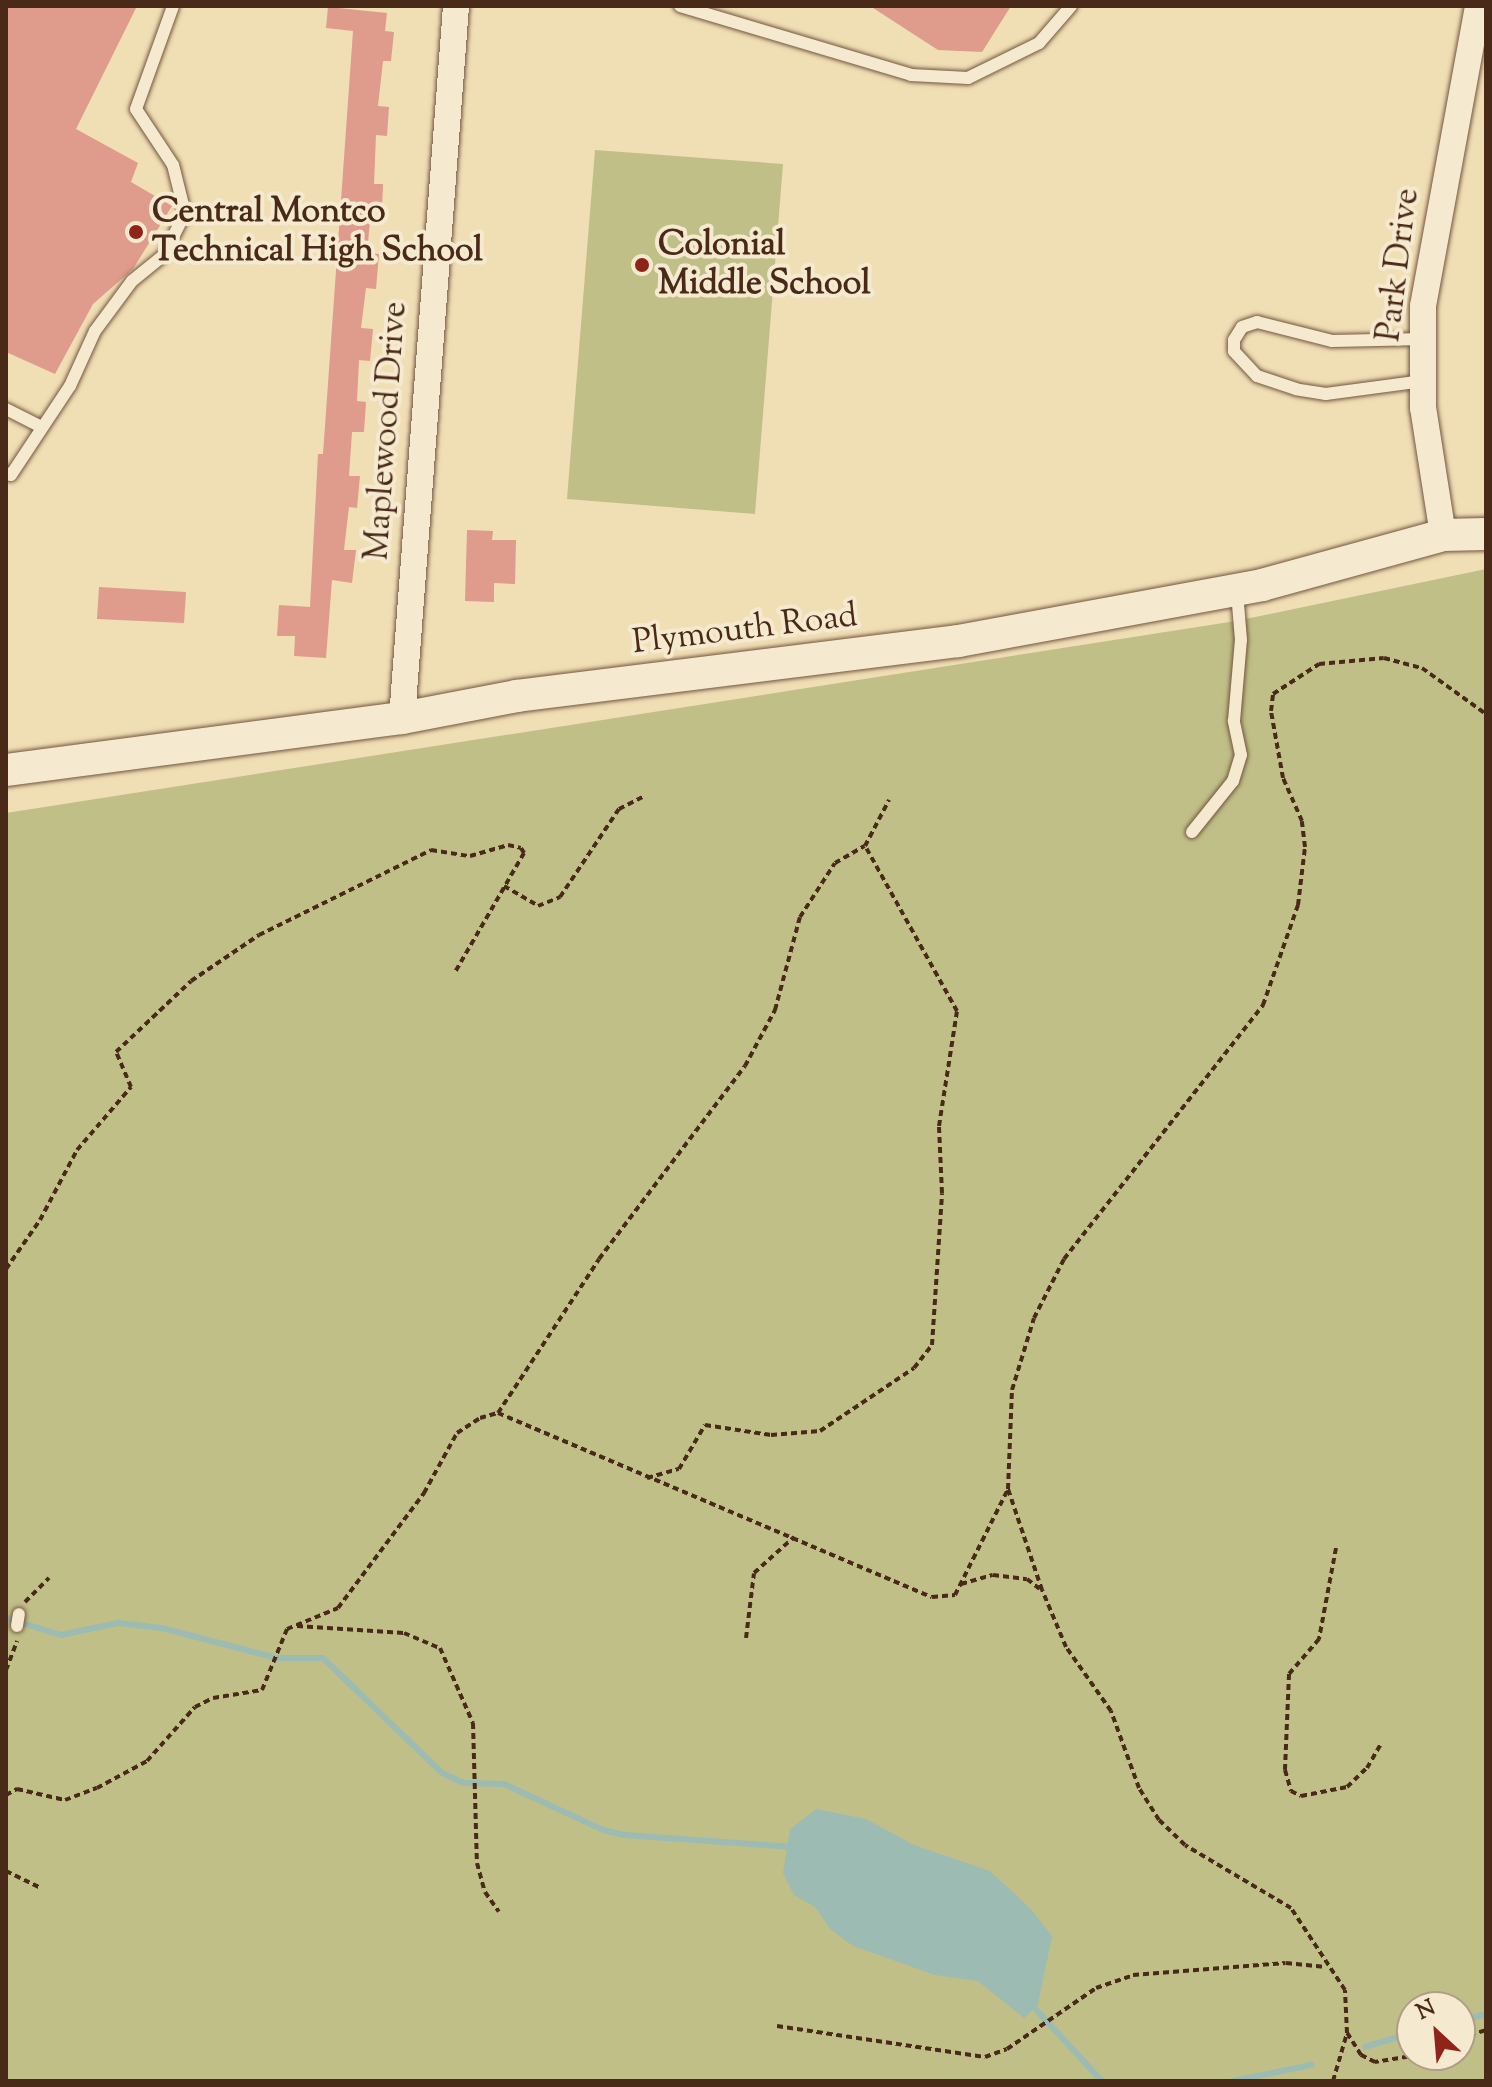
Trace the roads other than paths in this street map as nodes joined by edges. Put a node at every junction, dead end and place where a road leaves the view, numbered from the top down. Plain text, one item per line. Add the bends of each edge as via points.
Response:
1 (173, 6) edge
2 (456, 6) edge
3 (680, 6) edge
4 (1071, 6) edge
5 (1478, 6) edge
6 (1423, 339) junction
7 (1423, 381) junction
8 (6, 409) edge
9 (41, 427) junction
10 (6, 473) edge
11 (1486, 534) edge
12 (1443, 535) junction
13 (1237, 589) junction
14 (402, 718) junction
15 (6, 770) edge
16 (1192, 832) dead end

1 - 9 lane via 136,109 173,165 185,213 164,255 132,281 95,331 70,386
2 - 14 street, Maplewood Drive
3 - 4 lane via 911,75 968,78 1039,43
5 - 6 street, Park Drive via 1423,306
6 - 7 street, Park Drive
6 - 7 lane via 1332,341 1257,322 1242,327 1234,351 1257,376 1326,394
7 - 12 street, Park Drive
8 - 9 lane
9 - 10 lane via 11,475
11 - 12 street, Plymouth Road
12 - 13 street, Plymouth Road
13 - 14 street, Plymouth Road via 958,641 517,696
13 - 16 lane via 1241,640 1234,721 1241,755 1233,781
14 - 15 street, Plymouth Road

